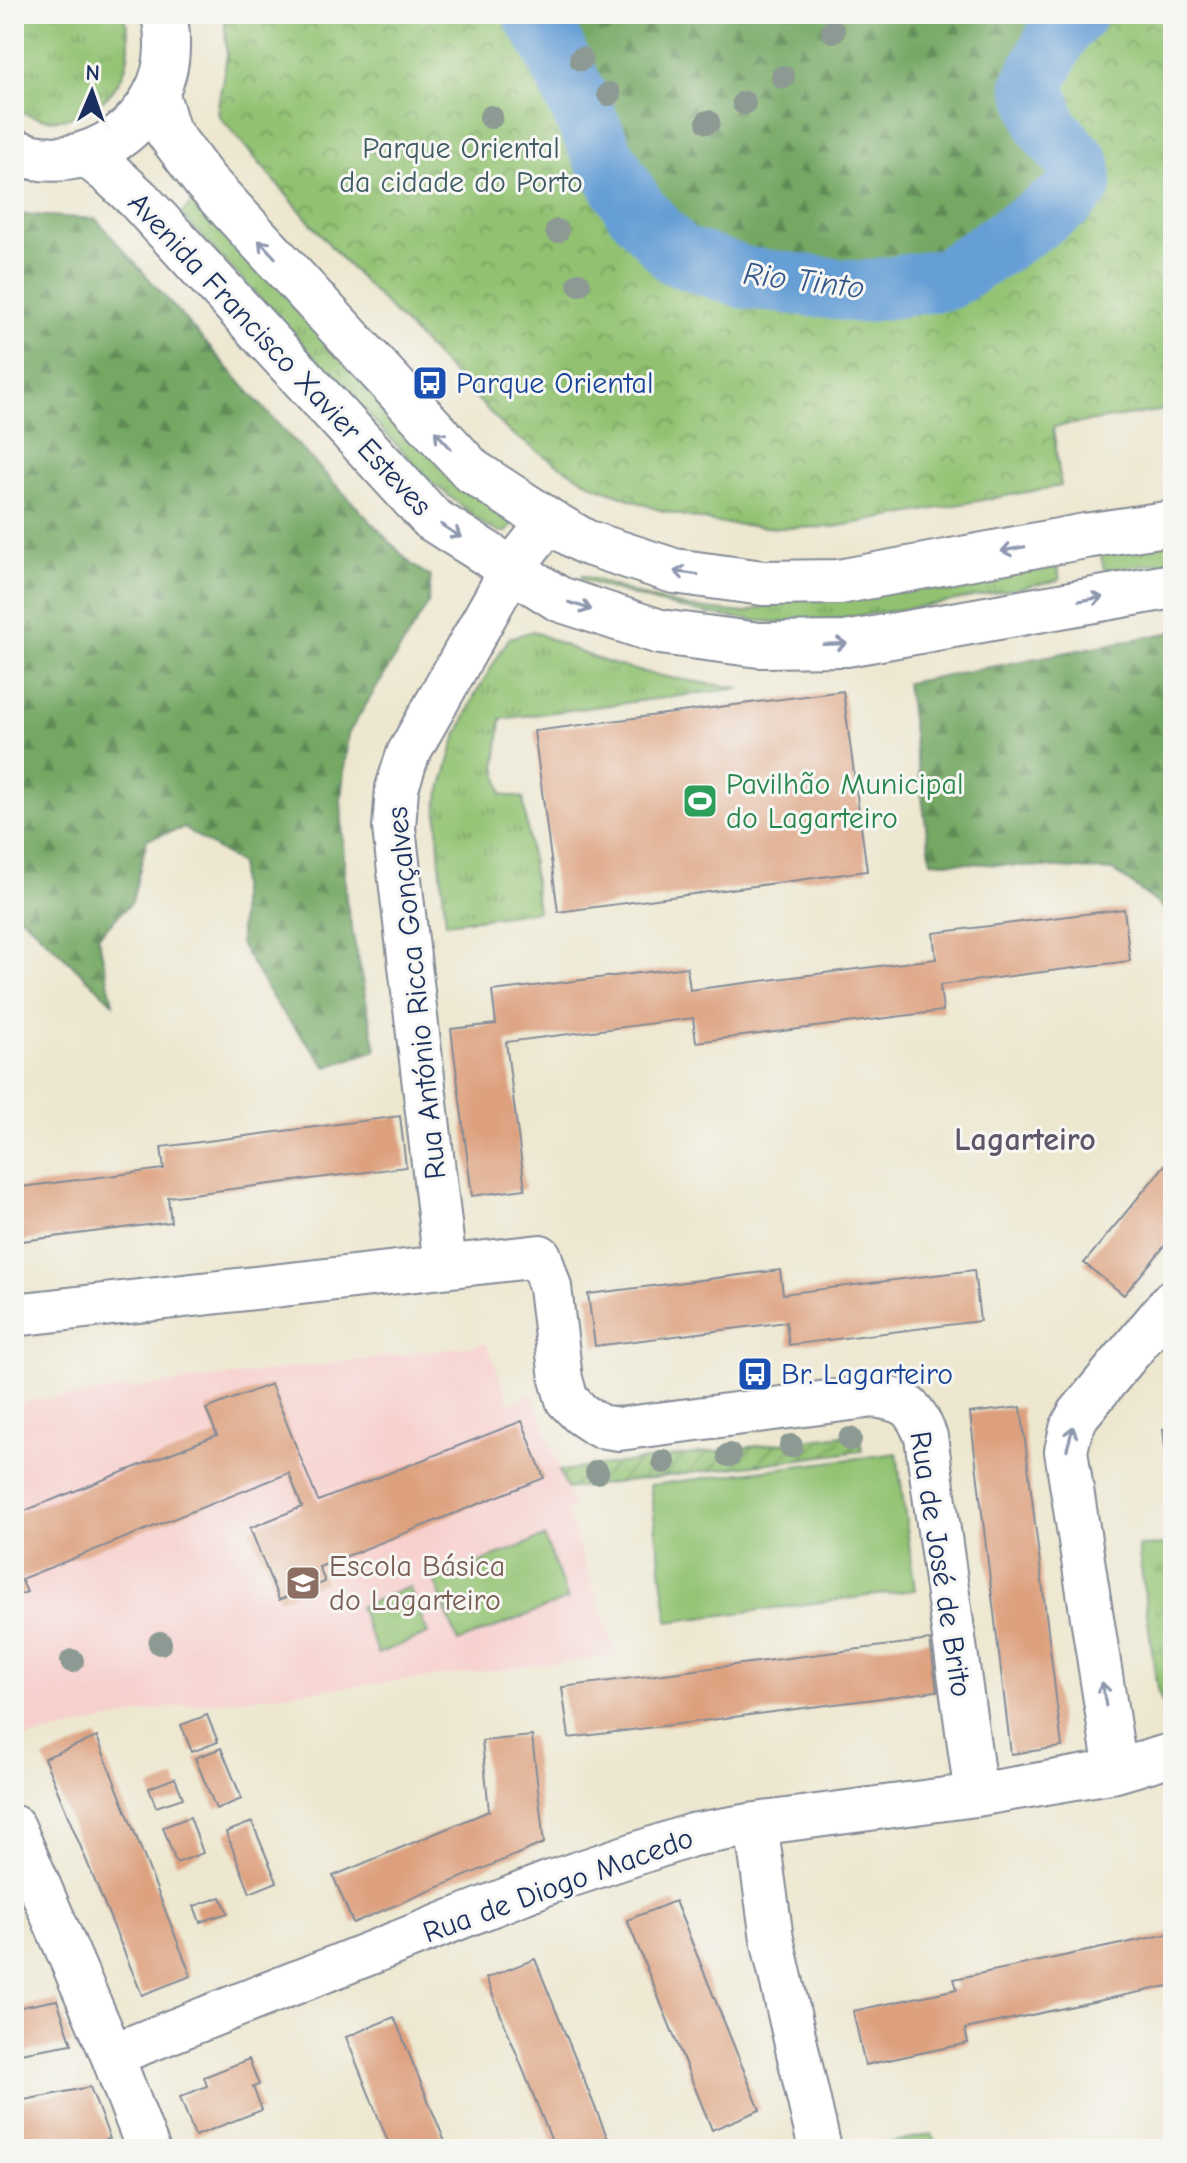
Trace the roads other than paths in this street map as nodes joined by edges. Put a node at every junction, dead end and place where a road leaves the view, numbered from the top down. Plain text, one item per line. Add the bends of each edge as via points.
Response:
1 (163, 14) edge
2 (157, 95) junction
3 (14, 151) edge
4 (86, 154) junction
5 (549, 521) junction
6 (1173, 523) edge
7 (511, 570) junction
8 (1173, 586) edge
9 (445, 1266) junction
10 (1173, 1300) edge
11 (14, 1315) edge
12 (1173, 1754) edge
13 (1116, 1771) junction
14 (976, 1795) junction
15 (756, 1824) junction
16 (18, 1859) edge
17 (112, 2055) junction
18 (148, 2149) edge
19 (820, 2149) edge

1 - 2 main road via 168,61
2 - 4 main road via 139,121 115,141
5 -> 2 main road, Avenida Francisco Xavier Esteves via 472,471 214,192 168,132
3 - 4 main road via 52,159
4 -> 7 main road, Avenida Francisco Xavier Esteves via 139,200 432,519
6 -> 5 main road, Avenida Francisco Xavier Esteves via 839,582 763,583 674,571 585,542
5 - 7 street, Rua António Ricca Gonçalves
7 -> 8 main road, Avenida Francisco Xavier Esteves via 559,599 660,632 759,645 846,644
7 - 9 street, Rua António Ricca Gonçalves via 408,754 397,788 394,828
9 - 11 street
9 - 14 street, Rua de José de Brito via 540,1256 550,1287 567,1400 599,1426 619,1429 874,1396 906,1404 926,1437
13 -> 10 street via 1066,1451 1078,1415
12 - 13 street, Rua de Diogo Macedo
13 - 14 street, Rua de Diogo Macedo
14 - 15 street, Rua de Diogo Macedo
15 - 17 street, Rua de Diogo Macedo via 692,1835 548,1883
15 - 19 street via 772,1939
16 - 17 street
17 - 18 street

